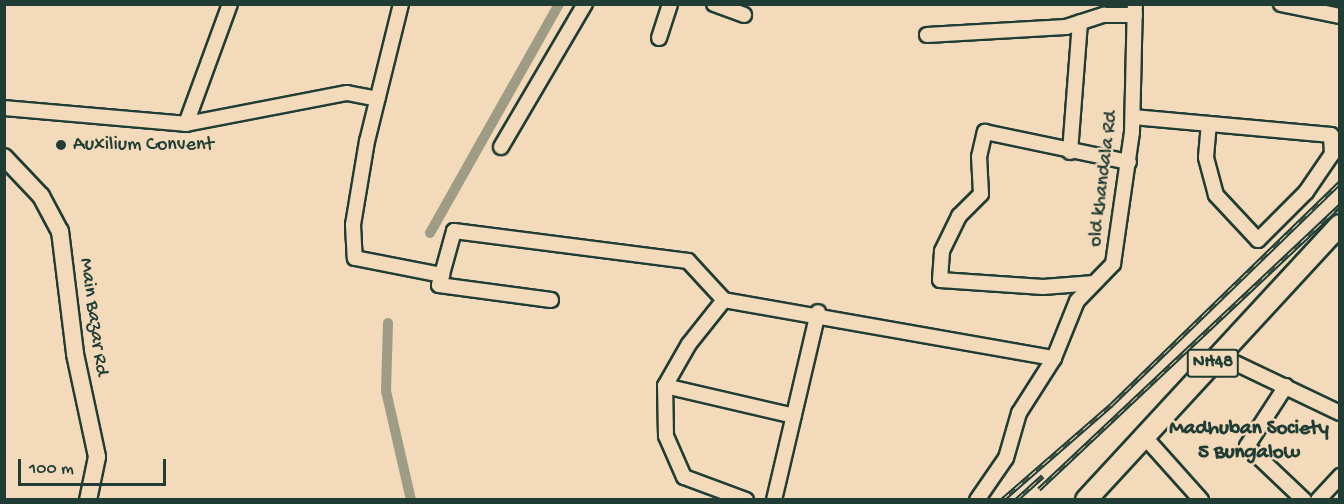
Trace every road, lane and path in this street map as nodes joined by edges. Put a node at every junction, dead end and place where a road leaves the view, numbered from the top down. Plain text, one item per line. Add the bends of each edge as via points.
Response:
1 (230, 4) edge
2 (401, 4) edge
3 (585, 4) edge
4 (670, 4) edge
5 (714, 4) edge
6 (1281, 4) edge
7 (1135, 10) edge
8 (744, 15) dead end
9 (1340, 16) edge
10 (1080, 22) junction
11 (927, 35) dead end
12 (659, 38) dead end
13 (377, 99) junction
14 (4, 108) edge
15 (1133, 117) junction
16 (186, 124) junction
17 (1209, 126) junction
18 (501, 147) dead end
19 (1071, 152) junction
20 (4, 157) edge
21 (1129, 162) junction
22 (1340, 225) edge
23 (1340, 241) edge
24 (442, 275) junction
25 (1094, 283) junction
26 (551, 300) dead end
27 (724, 300) junction
28 (818, 312) junction
29 (1054, 358) junction
30 (1231, 361) junction
31 (665, 386) junction
32 (1286, 386) junction
33 (1340, 413) edge
34 (794, 416) junction
35 (1151, 444) junction
36 (1340, 476) edge
37 (88, 500) edge
38 (746, 500) edge
39 (774, 500) edge
40 (977, 500) edge
41 (1086, 500) edge
42 (1101, 500) edge
43 (1201, 500) edge
44 (1304, 500) edge
45 (1318, 500) edge

1 - 16 street
2 - 13 street
3 - 18 street
4 - 12 street
5 - 8 street
6 - 9 street
7 - 10 street
7 - 15 street, old khandala Rd
10 - 11 street via 1066,27
10 - 19 street
13 - 16 street via 347,93
13 - 24 street via 353,225 355,258
14 - 16 street
15 - 17 street
15 - 21 street, old khandala Rd
17 - 17 street via 1206,157 1216,195 1258,240 1306,192 1332,154 1330,135
19 - 21 street
19 - 25 street via 985,132 981,194 959,216 942,251 940,280 1043,287
20 - 37 main road, Main Bazar Rd via 41,196 60,231 75,354 97,457
21 - 25 street, old khandala Rd via 1113,264
22 - 41 highway, NH48
23 - 30 highway, NH48
24 - 26 street via 439,285
24 - 27 street via 454,231 688,261
25 - 29 street, old khandala Rd via 1077,301
27 - 28 street
27 - 31 street via 688,344
28 - 29 street
28 - 34 street
29 - 40 street, old khandala Rd via 1019,413 1006,458
30 - 32 street
30 - 35 highway, NH48
31 - 34 street
31 - 38 street via 666,436 684,477
32 - 33 street
32 - 44 street via 1247,447
34 - 39 street
35 - 42 highway, NH48
35 - 43 street
36 - 45 street

